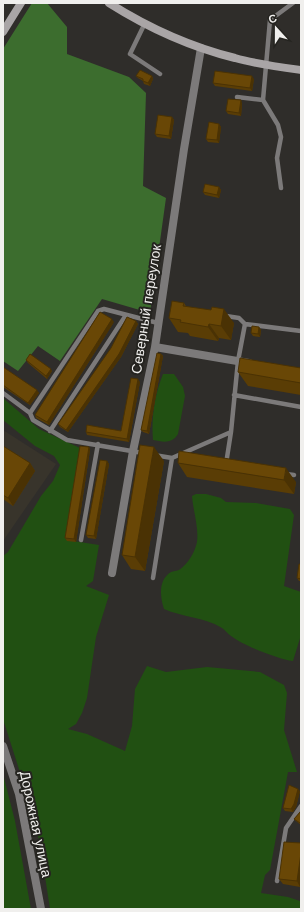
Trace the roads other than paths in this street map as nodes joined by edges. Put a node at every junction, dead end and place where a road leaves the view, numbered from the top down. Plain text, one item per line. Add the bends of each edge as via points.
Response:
1 (21, 3) edge
2 (109, 3) edge
3 (293, 3) edge
4 (145, 23) junction
5 (3, 32) edge
6 (201, 48) junction
7 (266, 65) junction
8 (301, 70) edge
9 (160, 74) dead end
10 (237, 96) dead end
11 (263, 100) junction
12 (281, 188) dead end
13 (126, 315) junction
14 (223, 316) edge
15 (158, 323) junction
16 (245, 324) junction
17 (301, 331) edge
18 (155, 347) junction
19 (238, 361) junction
20 (259, 364) edge
21 (3, 393) edge
22 (234, 395) junction
23 (301, 407) edge
24 (30, 413) junction
25 (50, 431) junction
26 (231, 432) junction
27 (98, 444) junction
28 (133, 451) junction
29 (172, 458) junction
30 (179, 459) edge
31 (218, 465) edge
32 (226, 466) junction
33 (234, 467) edge
34 (279, 473) edge
35 (294, 475) dead end
36 (81, 540) dead end
37 (112, 573) dead end
38 (153, 578) dead end
39 (3, 746) edge
40 (301, 806) edge
41 (282, 843) junction
42 (288, 844) edge
43 (276, 881) dead end
44 (41, 909) edge

1 - 5 main road
2 - 4 main road
3 - 7 lane via 270,20
4 - 6 main road
4 - 9 lane via 130,54
6 - 7 main road
6 - 15 street, Северный переулок via 184,149 164,307
7 - 8 main road
7 - 11 lane
10 - 11 lane
11 - 12 lane via 278,124 281,137 277,158
13 - 15 lane
13 - 24 lane via 104,309 98,311
13 - 25 lane
14 - 16 lane via 239,318
15 - 18 street, Северный переулок
16 - 17 lane
16 - 19 lane
18 - 19 street
18 - 28 street, Северный переулок
19 - 20 street
19 - 22 lane
21 - 24 lane
22 - 23 lane
22 - 26 lane
24 - 25 lane via 33,420
25 - 27 lane via 67,440
26 - 29 lane
26 - 32 lane
27 - 28 lane
27 - 36 lane
28 - 29 lane
28 - 37 street, Северный переулок
29 - 30 lane
29 - 38 lane
31 - 32 lane
32 - 33 lane
34 - 35 lane
39 - 44 street, Дорожная улица via 19,794
40 - 41 lane via 286,828
41 - 42 lane
41 - 43 lane

